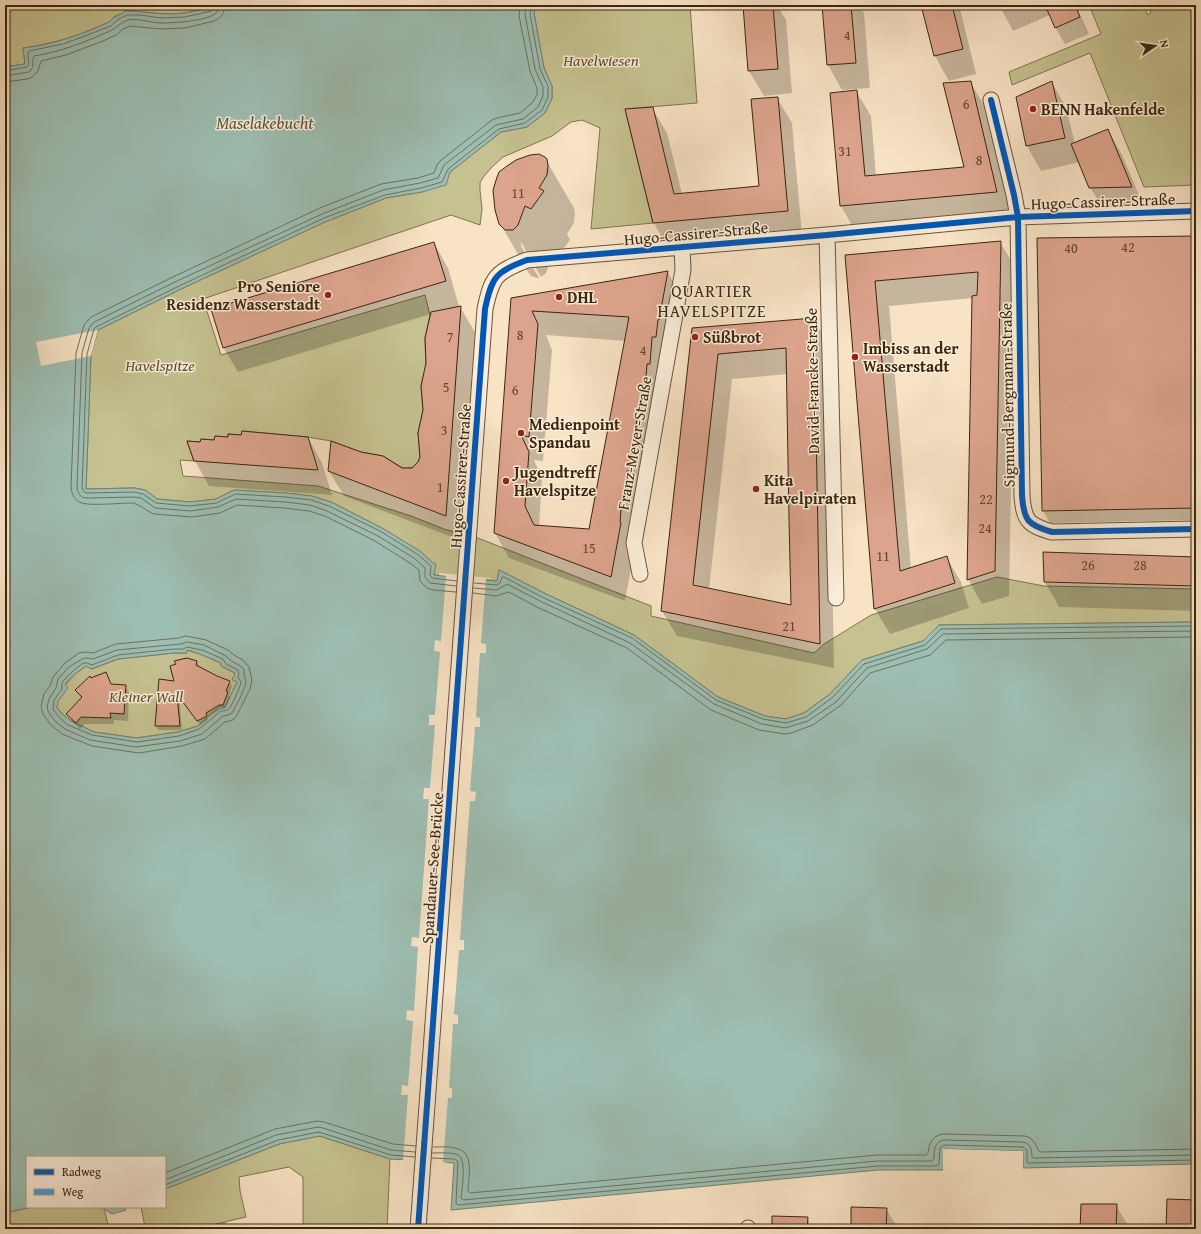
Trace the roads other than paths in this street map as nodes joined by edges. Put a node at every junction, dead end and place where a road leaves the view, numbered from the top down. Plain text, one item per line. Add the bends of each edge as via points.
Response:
1 (991, 100) dead end
2 (1196, 211) edge
3 (1018, 217) junction
4 (827, 235) junction
5 (682, 247) junction
6 (1196, 529) edge
7 (466, 569) joint
8 (640, 574) dead end
9 (836, 598) dead end
10 (418, 1229) edge

1 - 3 street, Sigmund-Bergmann-Straße
2 - 3 street, Hugo-Cassirer-Straße
3 - 4 street, Hugo-Cassirer-Straße
3 - 6 street, Sigmund-Bergmann-Straße via 1022,496 1027,519 1033,526 1052,532
4 - 5 street, Hugo-Cassirer-Straße
4 - 9 street, David-Francke-Straße
5 - 7 street, Hugo-Cassirer-Straße via 528,260 502,271 495,279 485,309
5 - 8 street, Franz-Meyer-Straße via 683,270 634,543
7 - 10 street, Spandauer-See-Brücke

